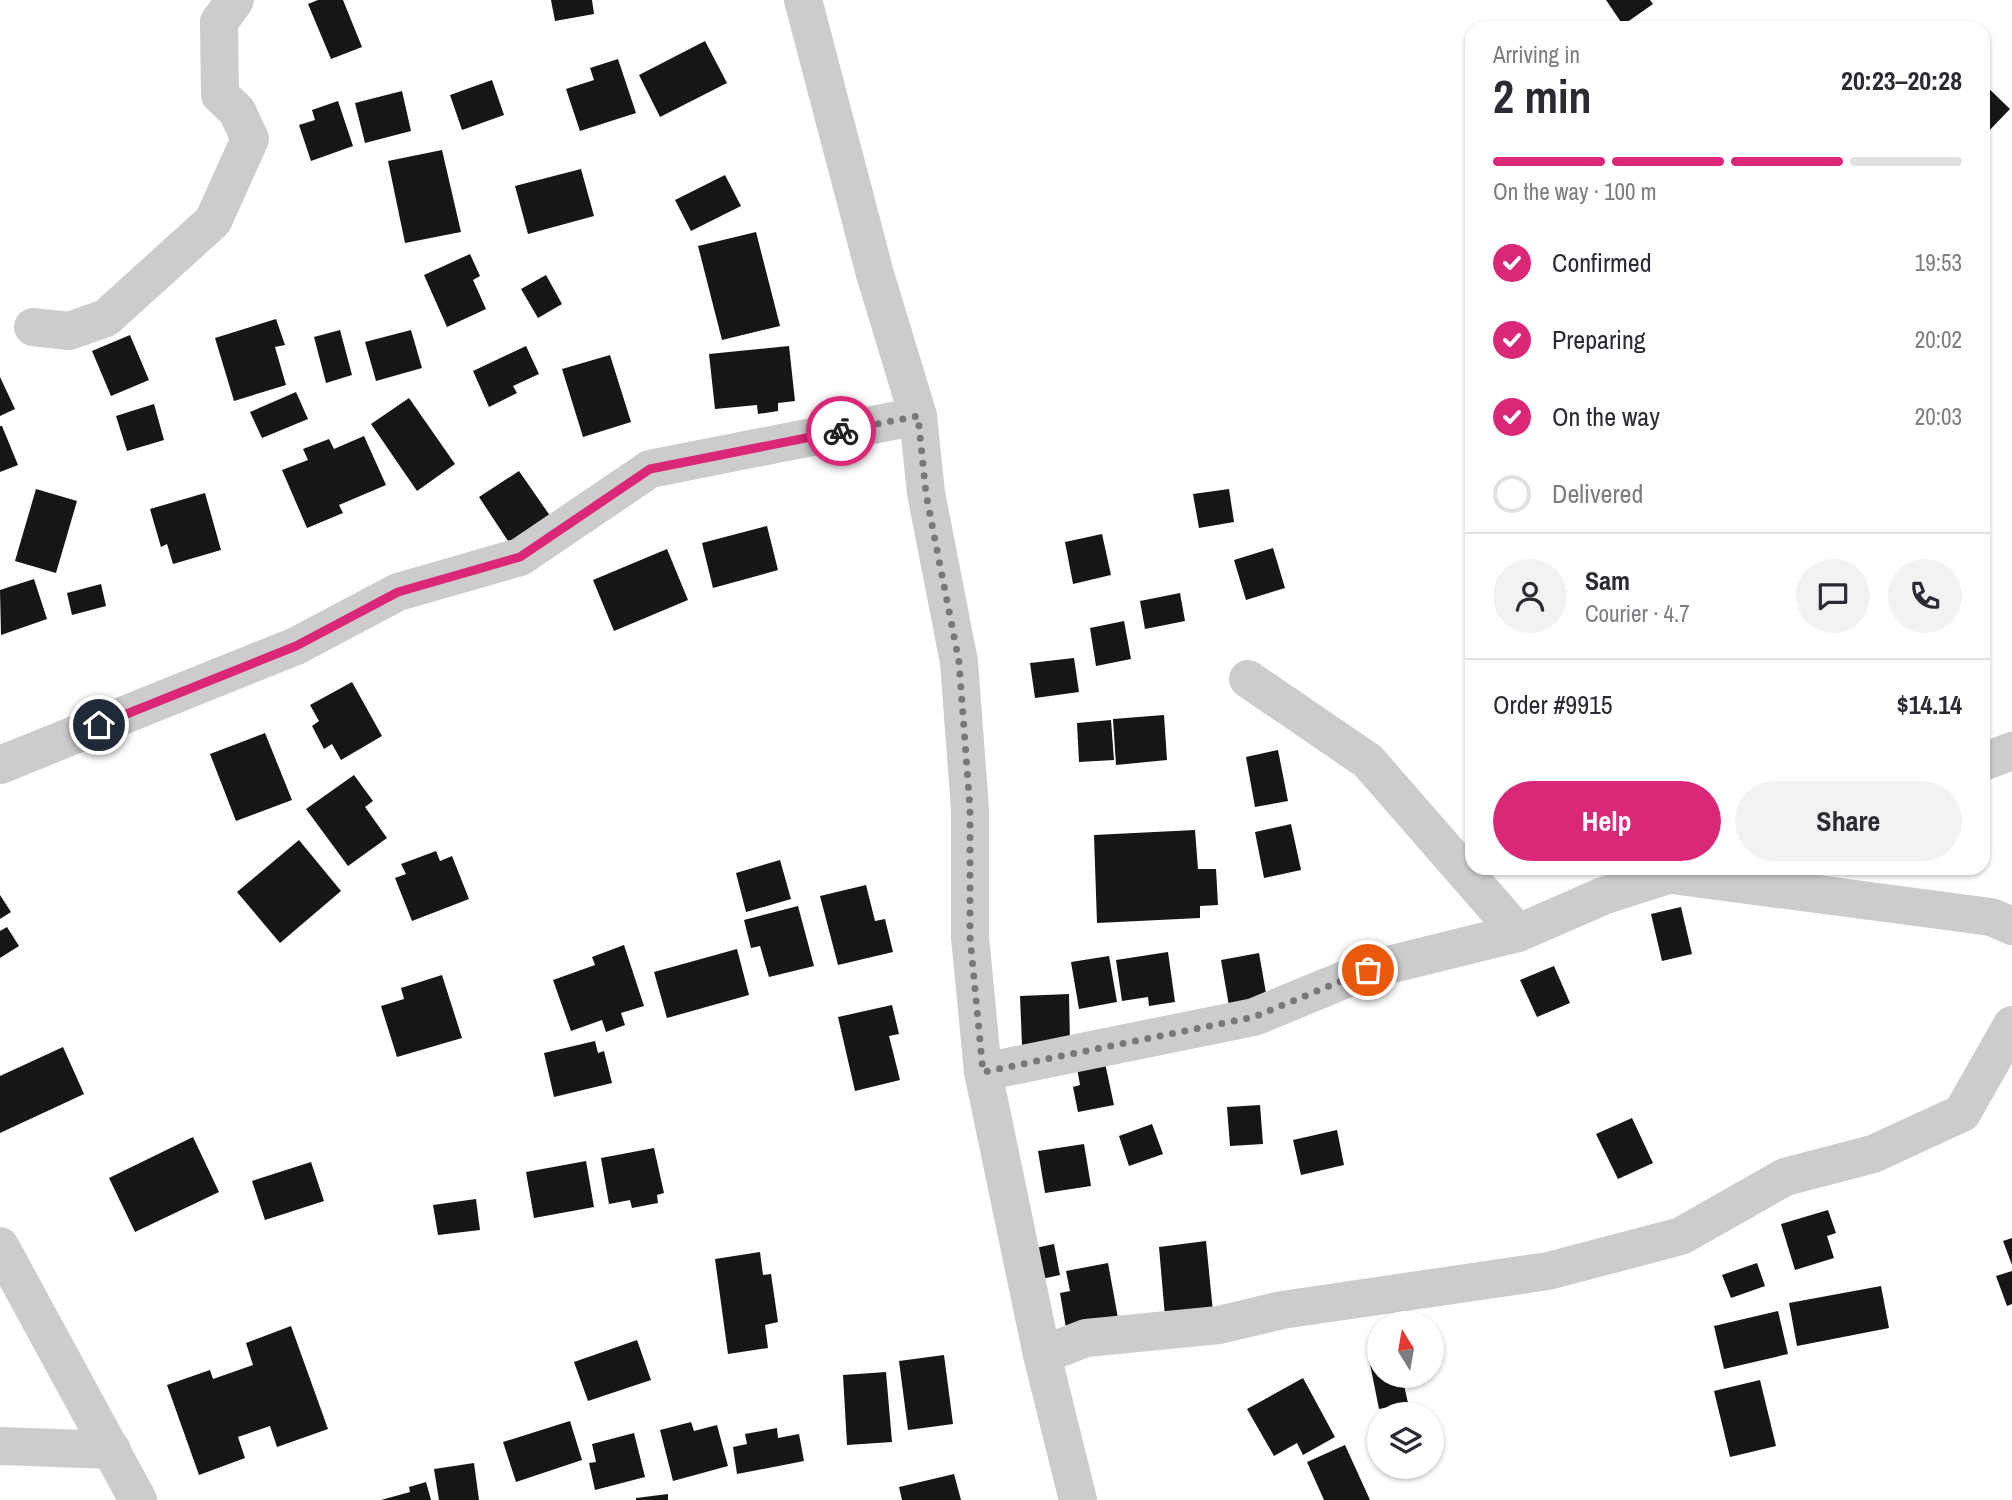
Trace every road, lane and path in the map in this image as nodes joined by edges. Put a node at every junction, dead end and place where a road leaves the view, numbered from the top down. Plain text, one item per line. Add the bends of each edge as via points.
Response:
1 (235, 0) edge
2 (803, 0) edge
3 (33, 327) dead end
4 (918, 416) junction
5 (1248, 679) dead end
6 (2012, 751) edge
7 (1990, 759) edge
8 (0, 765) edge
9 (1465, 872) edge
10 (1467, 875) edge
11 (1669, 875) edge
12 (1708, 875) edge
13 (2012, 926) edge
14 (1518, 933) junction
15 (2012, 1025) edge
16 (983, 1072) junction
17 (0, 1246) edge
18 (1042, 1355) junction
19 (0, 1446) edge
20 (112, 1450) junction
21 (138, 1500) edge
22 (1078, 1500) edge

1 - 3 street via 219,22 220,95 237,111 250,139 213,221 106,318 69,331
2 - 4 street via 875,274
4 - 8 street via 650,469 520,557 398,592 296,646
4 - 16 street via 926,494 959,662 970,809 970,937
5 - 9 street via 1368,761
6 - 7 street
10 - 14 street
11 - 14 street via 1603,896
12 - 13 street via 1991,917
14 - 16 street via 1368,970 1254,1017
15 - 18 street via 1962,1113 1872,1154 1785,1177 1681,1236 1548,1270 1282,1310 1219,1325 1086,1338
16 - 18 street
17 - 20 street
18 - 22 street
19 - 20 street
20 - 21 street

